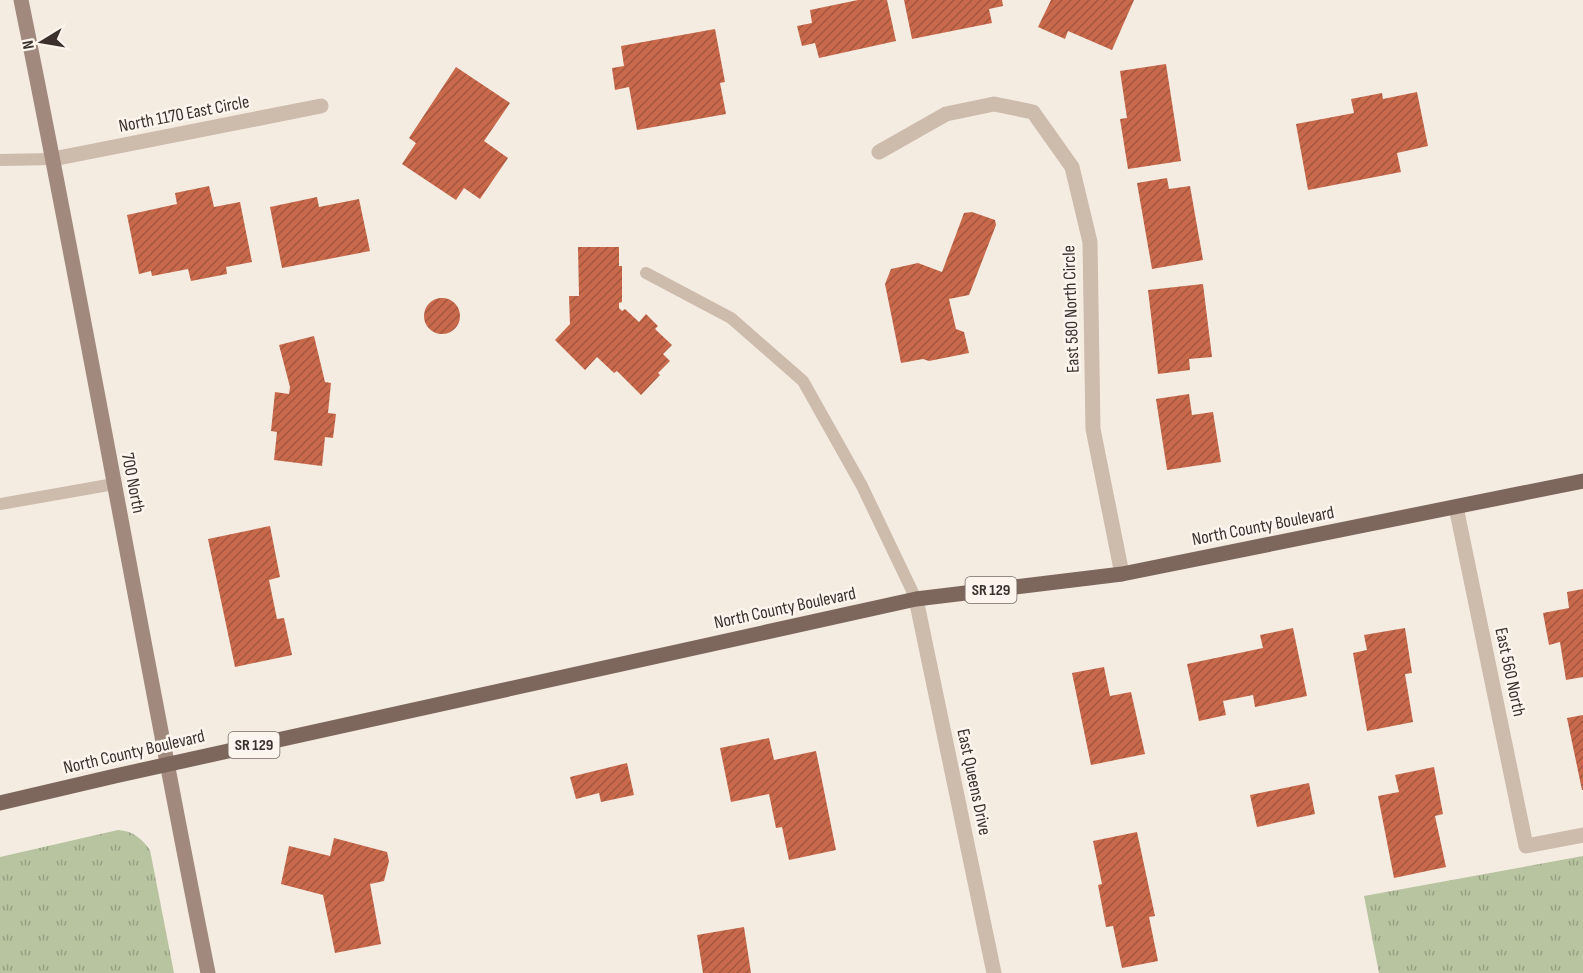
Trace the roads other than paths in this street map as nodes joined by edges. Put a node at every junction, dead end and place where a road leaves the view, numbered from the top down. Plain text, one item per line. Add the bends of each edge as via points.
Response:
1 (21, 0) edge
2 (321, 106) dead end
3 (879, 152) dead end
4 (53, 159) junction
5 (0, 160) edge
6 (646, 273) dead end
7 (1583, 481) edge
8 (114, 484) junction
9 (0, 504) edge
10 (1456, 507) junction
11 (1122, 574) junction
12 (916, 599) junction
13 (166, 765) junction
14 (0, 803) edge
15 (1583, 835) edge
16 (208, 973) edge
17 (994, 973) edge

1 - 4 street, 700 North
2 - 4 street, North 1170 East Circle
3 - 11 street, East 580 North Circle via 946,114 994,104 1033,112 1072,167 1089,242 1093,429
4 - 5 lane
4 - 8 street, 700 North
6 - 12 lane via 730,318 803,381 862,486
7 - 10 main road, North County Boulevard / SR 129
8 - 9 lane
8 - 13 street, 700 North
10 - 11 main road, North County Boulevard / SR 129
10 - 15 street, East 560 North via 1526,846
11 - 12 main road, North County Boulevard / SR 129
12 - 13 main road, North County Boulevard / SR 129
12 - 17 street, East Queens Drive
13 - 14 main road, North County Boulevard / SR 129
13 - 16 street, 700 North

